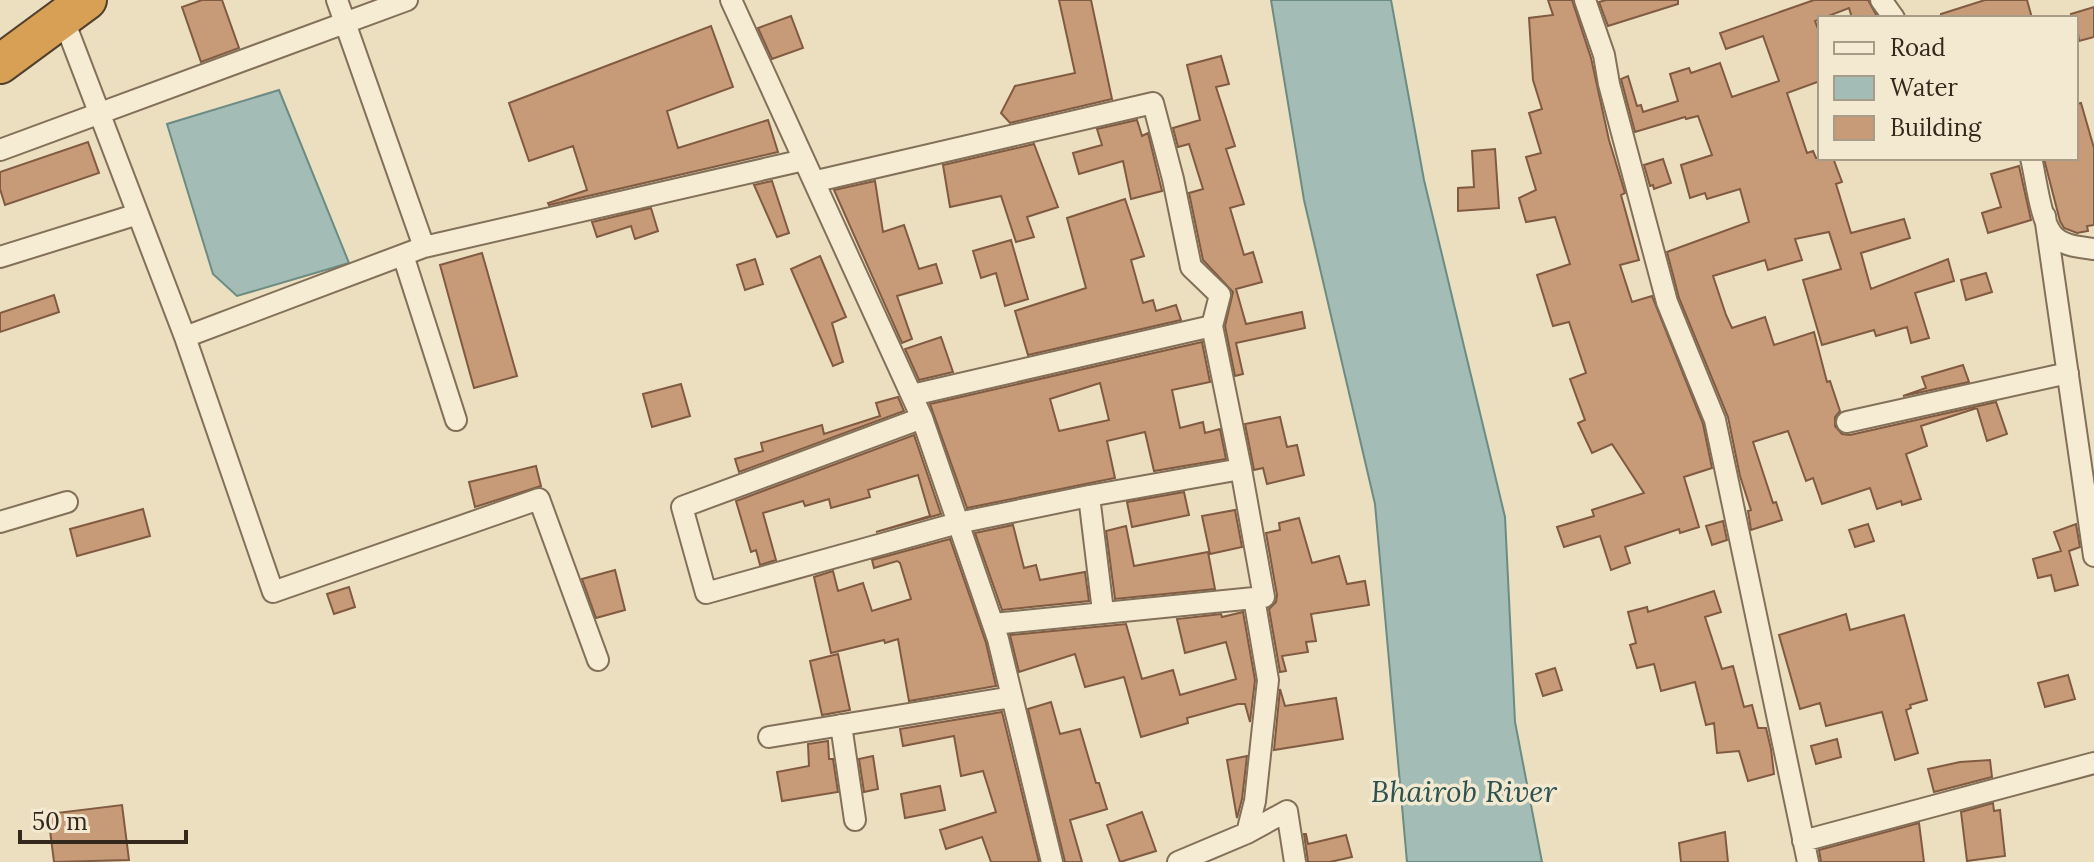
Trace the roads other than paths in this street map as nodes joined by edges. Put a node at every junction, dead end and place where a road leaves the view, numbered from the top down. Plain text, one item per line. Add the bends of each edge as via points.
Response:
1 (337, 0) edge
2 (407, 0) edge
3 (731, 0) edge
4 (1585, 0) edge
5 (75, 9) edge
6 (344, 23) junction
7 (0, 64) edge
8 (99, 113) junction
9 (0, 150) edge
10 (804, 160) junction
11 (2031, 160) edge
12 (821, 180) dead end
13 (138, 214) junction
14 (2045, 216) junction
15 (424, 247) junction
16 (2094, 249) edge
17 (403, 255) junction
18 (0, 257) edge
19 (1212, 326) junction
20 (185, 337) junction
21 (2068, 373) junction
22 (912, 395) junction
23 (922, 418) junction
24 (456, 420) dead end
25 (1847, 422) dead end
26 (1241, 469) junction
27 (1089, 496) junction
28 (67, 502) dead end
29 (0, 522) edge
30 (958, 523) junction
31 (2094, 556) edge
32 (1254, 598) junction
33 (1102, 603) dead end
34 (993, 624) junction
35 (598, 660) dead end
36 (1012, 697) junction
37 (841, 725) junction
38 (769, 737) dead end
39 (2094, 763) edge
40 (855, 820) dead end
41 (1247, 833) junction
42 (1803, 841) junction
43 (1052, 862) edge
44 (1178, 862) edge
45 (1295, 862) edge
46 (1808, 862) edge

1 - 6 street
2 - 6 street
3 - 10 street
4 - 42 street via 1667,302 1715,420
5 - 7 highway
5 - 8 street
6 - 8 street
6 - 15 street
8 - 9 street
8 - 13 street
10 - 15 street
10 - 22 street
11 - 14 street
12 - 19 street via 1153,103 1191,267 1220,295
13 - 18 street
13 - 20 street
14 - 16 street via 2052,236
14 - 21 street
15 - 17 street
17 - 20 street
17 - 24 street
19 - 22 street
19 - 26 street
20 - 35 street via 273,592 539,499
21 - 25 street
21 - 31 street
22 - 23 street
23 - 30 street
23 - 30 street via 682,507 706,593
26 - 27 street
26 - 32 street via 1264,597
27 - 30 street
27 - 33 street
28 - 29 street
30 - 34 street
32 - 34 street
32 - 41 street via 1268,680
34 - 36 street
36 - 37 street
36 - 43 street
37 - 38 street
37 - 40 street
39 - 42 street
41 - 44 street
41 - 45 street via 1287,811
42 - 46 street

